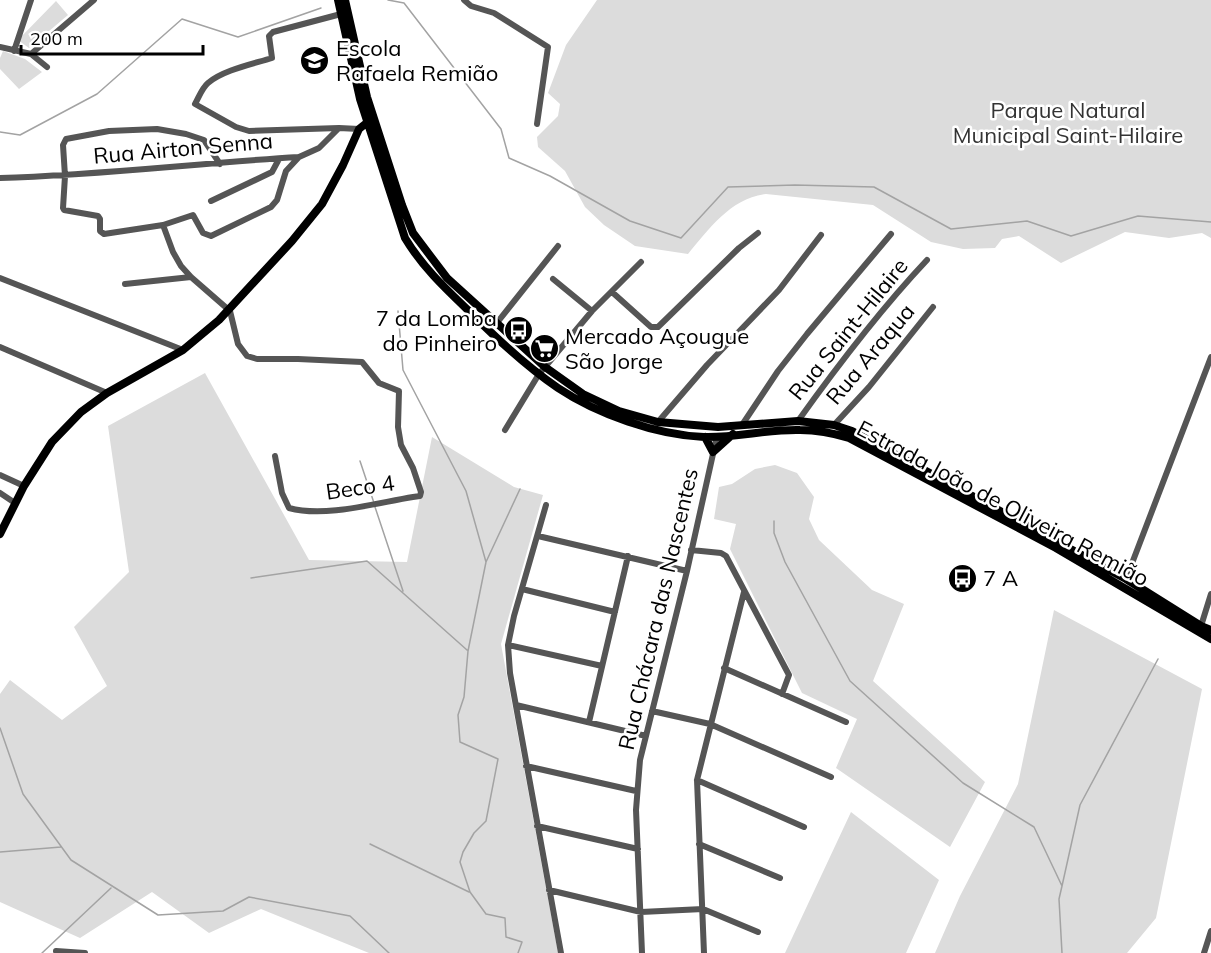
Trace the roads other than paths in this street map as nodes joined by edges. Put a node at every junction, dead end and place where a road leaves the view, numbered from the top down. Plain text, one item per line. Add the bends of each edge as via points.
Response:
1 (31, 0) edge
2 (94, 0) edge
3 (464, 0) edge
4 (342, 1) edge
5 (341, 14) junction
6 (0, 48) edge
7 (14, 51) junction
8 (31, 54) junction
9 (47, 67) dead end
10 (370, 121) junction
11 (537, 124) dead end
12 (339, 128) junction
13 (359, 129) junction
14 (299, 157) junction
15 (279, 159) junction
16 (220, 164) junction
17 (65, 176) junction
18 (0, 178) edge
19 (211, 201) dead end
20 (163, 225) junction
21 (758, 233) dead end
22 (891, 234) dead end
23 (820, 235) dead end
24 (558, 246) dead end
25 (927, 260) dead end
26 (641, 262) dead end
27 (191, 277) junction
28 (0, 278) edge
29 (553, 279) dead end
30 (125, 284) dead end
31 (612, 292) junction
32 (933, 307) dead end
33 (230, 311) junction
34 (592, 311) junction
35 (496, 324) junction
36 (0, 346) edge
37 (183, 350) junction
38 (1211, 357) edge
39 (545, 366) junction
40 (539, 374) junction
41 (107, 393) junction
42 (798, 421) junction
43 (658, 422) junction
44 (778, 422) junction
45 (742, 425) junction
46 (834, 425) junction
47 (505, 430) dead end
48 (733, 434) junction
49 (717, 436) junction
50 (705, 437) junction
51 (875, 447) junction
52 (713, 452) junction
53 (275, 456) dead end
54 (0, 475) edge
55 (24, 486) junction
56 (0, 493) edge
57 (15, 503) junction
58 (546, 505) dead end
59 (0, 534) edge
60 (538, 536) junction
61 (691, 550) junction
62 (628, 556) junction
63 (687, 571) junction
64 (1126, 579) junction
65 (522, 589) junction
66 (744, 592) junction
67 (1211, 594) edge
68 (615, 612) junction
69 (1201, 626) junction
70 (1211, 630) edge
71 (1211, 639) edge
72 (508, 645) junction
73 (602, 666) junction
74 (724, 668) junction
75 (782, 694) junction
76 (516, 705) junction
77 (652, 711) junction
78 (589, 722) junction
79 (846, 722) dead end
80 (710, 724) junction
81 (646, 736) junction
82 (526, 766) junction
83 (831, 777) dead end
84 (697, 780) junction
85 (636, 791) junction
86 (537, 826) junction
87 (804, 827) dead end
88 (699, 844) junction
89 (638, 849) junction
90 (780, 878) dead end
91 (549, 890) junction
92 (703, 909) junction
93 (641, 912) junction
94 (1211, 931) edge
95 (758, 932) dead end
96 (1209, 943) edge
97 (57, 951) dead end
98 (86, 953) edge
99 (561, 953) edge
100 (642, 953) edge
101 (704, 953) edge
102 (1204, 953) edge

1 - 7 street
2 - 8 street
3 - 11 street via 494,13 549,47
4 - 5 main road, Estrada João de Oliveira Remião
4 - 10 main road, Estrada João de Oliveira Remião
5 - 10 main road, Estrada João de Oliveira Remião via 351,64
5 - 12 street via 273,32 269,36 272,58 214,78 195,104 249,131
6 - 7 street
7 - 8 street
8 - 9 street
10 - 13 main road
10 - 35 main road, Estrada João de Oliveira Remião via 413,233 447,278
10 - 40 main road, Estrada João de Oliveira Remião via 405,238 417,258
12 - 13 street
12 - 14 street, Rua Airton Senna via 319,148
13 - 33 main road via 322,204
14 - 15 street, Rua Airton Senna
14 - 20 street via 286,171 271,207 211,236 203,233 193,215
15 - 16 street, Rua Airton Senna
15 - 19 street via 272,172
16 - 17 street, Rua Airton Senna
16 - 17 street via 204,140 186,134 157,129 109,131 64,142
17 - 18 street, Rua Airton Senna
17 - 20 street via 64,210 98,216 102,233
20 - 27 street via 173,252
21 - 31 street via 658,327 651,327
22 - 45 street via 792,353
23 - 43 street via 779,290
24 - 35 street
25 - 42 street, Rua Saint-Hilaire via 898,291
26 - 31 street
27 - 30 street
27 - 33 street
28 - 37 street
29 - 34 street
31 - 34 street
32 - 46 street, Rua Araqua
33 - 37 main road
33 - 53 street, Beco 4 via 238,344 247,356 362,362 379,383 399,391 401,444 413,468 420,496 327,512 298,511 290,508 282,493
34 - 39 street
35 - 39 main road, Estrada João de Oliveira Remião
36 - 41 street
37 - 41 main road
38 - 64 street
39 - 40 street
39 - 43 main road, Estrada João de Oliveira Remião via 583,394 619,411
40 - 47 street
40 - 50 main road, Estrada João de Oliveira Remião via 579,400 621,419 653,429
41 - 55 main road via 81,412 52,442
42 - 44 main road, Estrada João de Oliveira Remião
42 - 46 main road, Estrada João de Oliveira Remião
43 - 45 main road, Estrada João de Oliveira Remião
43 - 49 main road
44 - 45 main road, Estrada João de Oliveira Remião
44 - 49 main road
46 - 51 main road, Estrada João de Oliveira Remião via 852,431
48 - 49 main road, Estrada João de Oliveira Remião
48 - 51 main road, Estrada João de Oliveira Remião via 798,429 826,432
48 - 52 main road
49 - 50 main road, Estrada João de Oliveira Remião
49 - 52 street, Rua Chácara das Nascentes
50 - 52 main road
51 - 64 main road, Estrada João de Oliveira Remião
51 - 71 main road, Estrada João de Oliveira Remião
52 - 61 street, Rua Chácara das Nascentes
54 - 55 street
55 - 57 main road
56 - 57 street
57 - 59 main road
58 - 60 street
60 - 62 street
60 - 65 street
61 - 63 street, Rua Chácara das Nascentes
61 - 66 street via 724,554
62 - 63 street
62 - 68 street
63 - 77 street, Rua Chácara das Nascentes
64 - 69 main road, Estrada João de Oliveira Remião
65 - 68 street
65 - 72 street
66 - 74 street
66 - 75 street via 789,675
67 - 69 street
68 - 73 street
69 - 70 main road, Estrada João de Oliveira Remião
72 - 73 street
72 - 76 street
73 - 78 street
74 - 75 street
74 - 80 street
75 - 79 street
76 - 78 street
76 - 82 street
77 - 80 street
77 - 81 street, Rua Chácara das Nascentes
78 - 81 street
80 - 83 street
80 - 84 street
81 - 85 street, Rua Chácara das Nascentes
82 - 85 street
82 - 86 street
84 - 87 street
84 - 88 street
85 - 89 street, Rua Chácara das Nascentes
86 - 89 street
86 - 91 street
88 - 90 street
88 - 92 street
89 - 93 street, Rua Chácara das Nascentes
91 - 93 street
91 - 99 street
92 - 93 street
92 - 95 street
92 - 101 street
93 - 100 street, Rua Chácara das Nascentes
94 - 96 street
96 - 102 street
97 - 98 street

